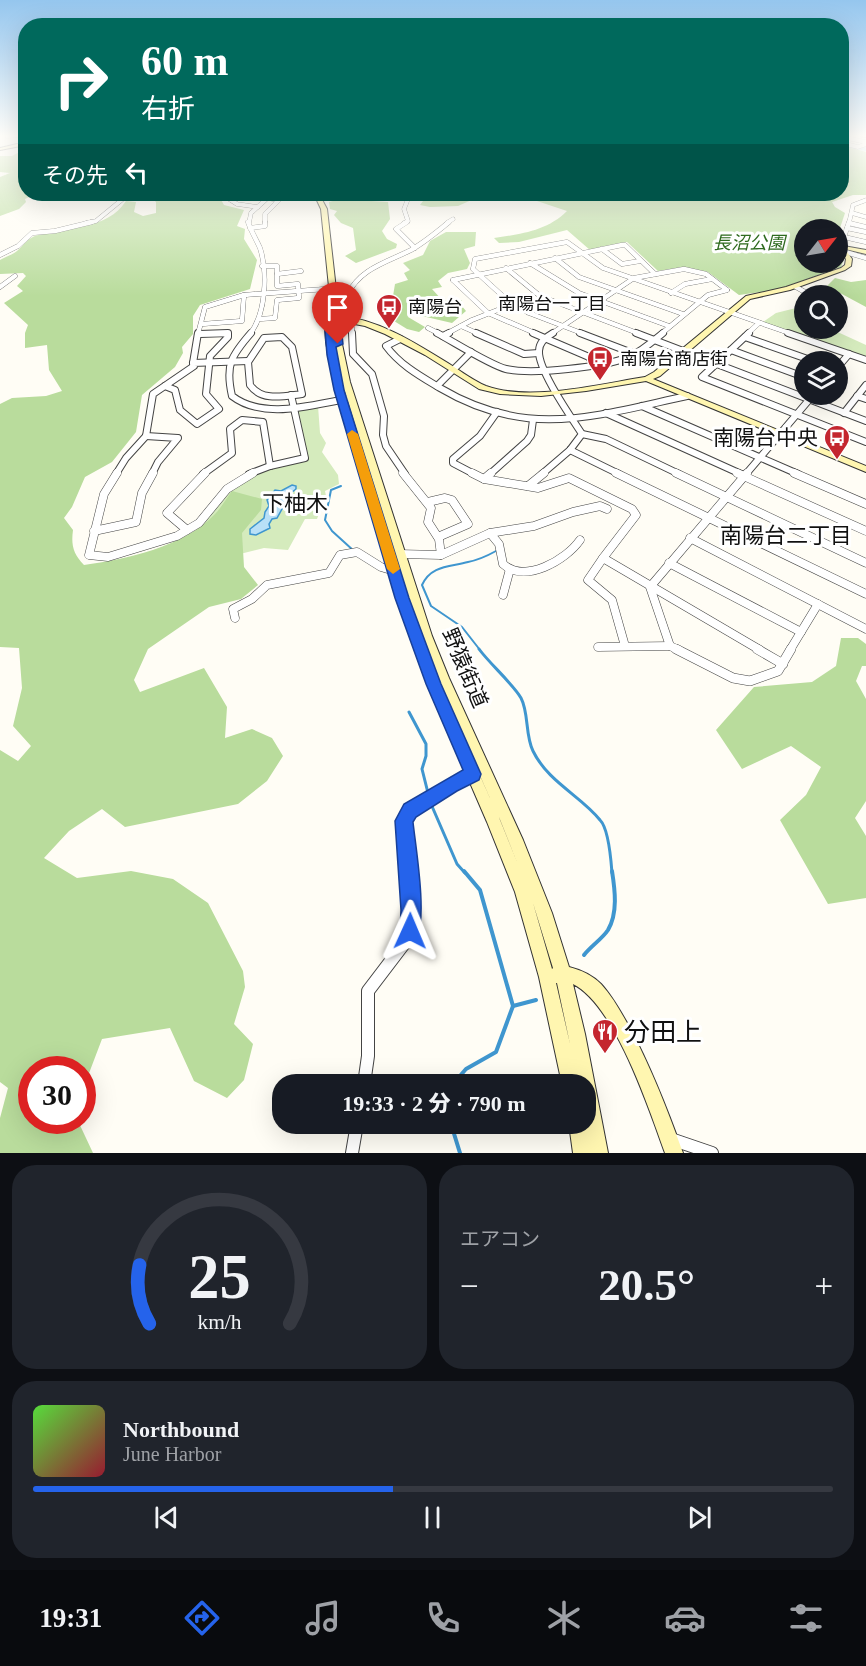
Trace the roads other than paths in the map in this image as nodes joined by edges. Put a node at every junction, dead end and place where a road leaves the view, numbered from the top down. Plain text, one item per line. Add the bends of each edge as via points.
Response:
1 (866, 200) edge
2 (120, 201) edge
3 (230, 201) edge
4 (264, 201) edge
5 (278, 201) edge
6 (315, 201) edge
7 (320, 201) edge
8 (407, 201) edge
9 (853, 205) junction
10 (258, 207) junction
11 (866, 208) edge
12 (852, 213) junction
13 (866, 217) edge
14 (453, 219) dead end
15 (848, 225) junction
16 (866, 227) edge
17 (250, 228) junction
18 (866, 232) edge
19 (848, 238) edge
20 (866, 242) edge
21 (415, 248) junction
22 (848, 248) edge
23 (602, 249) junction
24 (866, 252) edge
25 (581, 253) junction
26 (848, 253) edge
27 (0, 255) edge
28 (555, 258) junction
29 (866, 258) edge
30 (640, 261) junction
31 (531, 264) junction
32 (262, 267) junction
33 (506, 268) junction
34 (301, 272) dead end
35 (830, 273) edge
36 (277, 274) junction
37 (479, 274) junction
38 (655, 274) junction
39 (15, 276) dead end
40 (631, 279) junction
41 (712, 279) junction
42 (799, 285) edge
43 (794, 286) edge
44 (0, 287) edge
45 (325, 289) junction
46 (613, 290) junction
47 (299, 291) junction
48 (671, 293) junction
49 (261, 294) junction
50 (244, 295) junction
51 (333, 298) junction
52 (597, 301) junction
53 (698, 302) junction
54 (513, 303) junction
55 (582, 312) junction
56 (727, 312) junction
57 (488, 313) junction
58 (683, 314) junction
59 (336, 318) junction
60 (259, 319) junction
61 (202, 324) junction
62 (759, 324) junction
63 (563, 325) junction
64 (461, 326) junction
65 (669, 326) junction
66 (428, 328) dead end
67 (200, 334) junction
68 (443, 336) junction
69 (745, 337) junction
70 (545, 338) junction
71 (400, 339) junction
72 (653, 339) junction
73 (732, 350) junction
74 (683, 351) junction
75 (471, 352) junction
76 (539, 353) junction
77 (635, 354) junction
78 (794, 354) edge
79 (849, 354) joint
80 (866, 360) edge
81 (230, 361) junction
82 (248, 361) junction
83 (209, 362) junction
84 (194, 363) junction
85 (592, 364) junction
86 (716, 364) junction
87 (546, 369) junction
88 (453, 370) junction
89 (794, 373) edge
90 (647, 379) junction
91 (165, 386) junction
92 (437, 386) junction
93 (866, 386) edge
94 (556, 391) junction
95 (794, 391) edge
96 (291, 395) junction
97 (687, 396) junction
98 (857, 396) junction
99 (346, 399) junction
100 (866, 399) edge
101 (805, 405) edge
102 (828, 405) edge
103 (640, 406) junction
104 (294, 407) junction
105 (497, 412) junction
106 (606, 413) junction
107 (844, 413) junction
108 (797, 415) junction
109 (572, 418) junction
110 (533, 420) junction
111 (866, 421) edge
112 (582, 434) junction
113 (780, 434) junction
114 (146, 436) junction
115 (866, 442) edge
116 (570, 450) junction
117 (760, 458) junction
118 (270, 466) junction
119 (866, 469) edge
120 (744, 476) junction
121 (484, 479) junction
122 (528, 486) junction
123 (725, 498) junction
124 (428, 502) junction
125 (866, 504) edge
126 (607, 509) dead end
127 (708, 518) junction
128 (187, 530) junction
129 (94, 531) junction
130 (866, 531) edge
131 (490, 533) junction
132 (438, 537) junction
133 (690, 538) junction
134 (580, 540) dead end
135 (399, 554) junction
136 (441, 555) junction
137 (603, 558) junction
138 (669, 563) junction
139 (866, 563) edge
140 (510, 569) junction
141 (394, 571) junction
142 (650, 587) junction
143 (866, 594) edge
144 (503, 595) dead end
145 (818, 604) junction
146 (235, 618) dead end
147 (866, 629) edge
148 (801, 632) junction
149 (625, 646) junction
150 (670, 646) junction
151 (598, 647) dead end
152 (783, 664) junction
153 (479, 772) junction
154 (555, 975) junction
155 (365, 1074) edge
156 (570, 1074) edge
157 (355, 1134) edge
158 (579, 1134) edge
159 (671, 1145) edge
160 (352, 1153) edge
161 (582, 1153) edge
162 (599, 1153) edge
163 (712, 1153) edge

1 - 9 street
2 - 27 street via 96,221 32,233
3 - 10 street
4 - 10 street
5 - 17 street via 265,214 265,226
6 - 45 main road, 野猿街道
7 - 51 main road, 野猿街道
8 - 21 street via 404,209 408,221 396,229
9 - 11 street
9 - 12 street
10 - 17 street via 249,216
12 - 13 street
12 - 15 street
14 - 21 street
15 - 16 street
15 - 18 street
17 - 32 street via 261,251
19 - 20 street
21 - 51 street via 380,262 352,284 347,295
22 - 24 main road
23 - 25 street
23 - 30 street via 622,264
23 - 30 street via 625,245
25 - 28 street
25 - 37 street via 567,242 475,260 473,269
25 - 40 street via 600,267
26 - 29 street
28 - 31 street
28 - 46 street via 579,277
30 - 38 street
31 - 33 street
31 - 52 street via 559,285
32 - 36 street via 277,266
32 - 49 street
33 - 37 street
33 - 55 street via 540,296
34 - 36 street
35 - 42 main road
36 - 47 street via 277,286 298,284
37 - 54 street
37 - 57 street via 453,280
38 - 40 street
38 - 41 street via 684,269
39 - 44 street
40 - 46 street
40 - 48 street
41 - 48 street via 685,284
41 - 53 street via 727,290
43 - 56 main road via 748,297
45 - 47 street
45 - 59 main road, 野猿街道
46 - 52 street
46 - 58 street
47 - 49 street
47 - 60 street via 299,298 277,300 275,318
48 - 53 street
49 - 50 street
49 - 60 street
50 - 61 street via 205,307
50 - 61 street via 242,321
51 - 59 main road, 野猿街道
52 - 55 street
52 - 65 street
53 - 56 street
53 - 58 street
54 - 57 street
54 - 63 street
55 - 63 street
55 - 72 street
56 - 62 street
56 - 74 main road
57 - 64 street
57 - 70 street
58 - 65 street
59 - 71 main road via 370,324
59 - 99 main road, 野猿街道 via 332,355
59 - 124 street via 351,322 353,354 372,374 381,404 386,446
60 - 81 street
61 - 67 street
62 - 69 street
62 - 79 street
63 - 70 street
63 - 77 street
64 - 68 street
64 - 76 street via 515,351
65 - 72 street
66 - 68 street
67 - 83 street via 228,333
67 - 84 street via 192,353
68 - 75 street
69 - 73 street
69 - 78 street
70 - 76 street
70 - 85 street via 590,357
71 - 88 main road
71 - 92 street via 386,346 391,354
72 - 74 street
72 - 77 street
73 - 86 street
73 - 89 street
74 - 86 street
74 - 90 main road
75 - 87 street via 505,369
75 - 88 street
76 - 87 street
77 - 85 street
79 - 80 street
81 - 82 street
81 - 83 street
81 - 104 street via 228,389 236,400 267,409
82 - 96 street via 249,384 255,393 270,397
82 - 96 street via 264,338 282,337 292,347 302,394
83 - 84 street
83 - 91 street via 207,394 219,409 197,424 189,421 175,401 175,390
84 - 91 street
85 - 87 street
86 - 95 street
86 - 108 street via 702,377
87 - 94 street
88 - 92 street
88 - 94 main road via 499,393
90 - 94 main road
90 - 97 main road
91 - 114 street via 153,394
92 - 105 street
93 - 98 street
94 - 109 street
96 - 104 street
97 - 103 street
97 - 113 main road
98 - 100 street
98 - 107 street
99 - 104 street
99 - 135 main road, 野猿街道
99 - 141 main road, 野猿街道
101 - 108 street
102 - 107 street
103 - 106 street
103 - 117 street
104 - 118 street via 305,458
105 - 110 street
105 - 121 street via 480,436 453,459 453,463
106 - 109 street
106 - 120 street
107 - 111 street
108 - 113 street
108 - 115 street
109 - 110 street
109 - 112 street
110 - 121 street via 527,441
112 - 116 street
112 - 123 street via 606,439
113 - 117 street
113 - 119 main road
114 - 129 street via 126,458 104,494
114 - 129 street via 178,438 158,462 142,493 136,522
116 - 122 street
116 - 127 street
117 - 120 street
117 - 125 street
118 - 128 street via 236,482 207,515
118 - 128 street via 263,422 242,420 230,429 232,453 199,477 167,513
120 - 123 street
120 - 130 street
121 - 122 street
122 - 137 street via 538,488 569,478 632,509 636,515
123 - 127 street
123 - 139 street
124 - 132 street via 428,522
124 - 132 street via 452,500 468,524
126 - 131 street via 600,506 534,526
127 - 133 street
127 - 143 street
128 - 129 street via 166,541 108,557 89,555
131 - 136 street
131 - 140 street via 498,543 500,560
132 - 136 street
133 - 138 street
133 - 145 street
134 - 140 street via 557,563 536,569
135 - 136 street
135 - 153 main road, 野猿街道
137 - 142 street
137 - 149 street via 588,580 612,600
138 - 142 street
138 - 148 street
140 - 144 street
141 - 146 street via 353,552 340,555 329,573 267,585 233,609
141 - 153 main road, 野猿街道 via 429,672
142 - 150 street
142 - 152 street
145 - 147 street
145 - 148 street
148 - 152 street
149 - 150 street
149 - 151 street
150 - 152 street via 733,678 750,681 778,671
153 - 154 main road, 野猿街道
153 - 155 street via 410,811 404,821 410,931 368,992
154 - 156 main road, 野猿街道
154 - 159 main road via 573,975 587,983 606,1004
154 - 162 main road, 野猿街道 via 588,1088
157 - 160 street
158 - 161 main road
159 - 163 street

